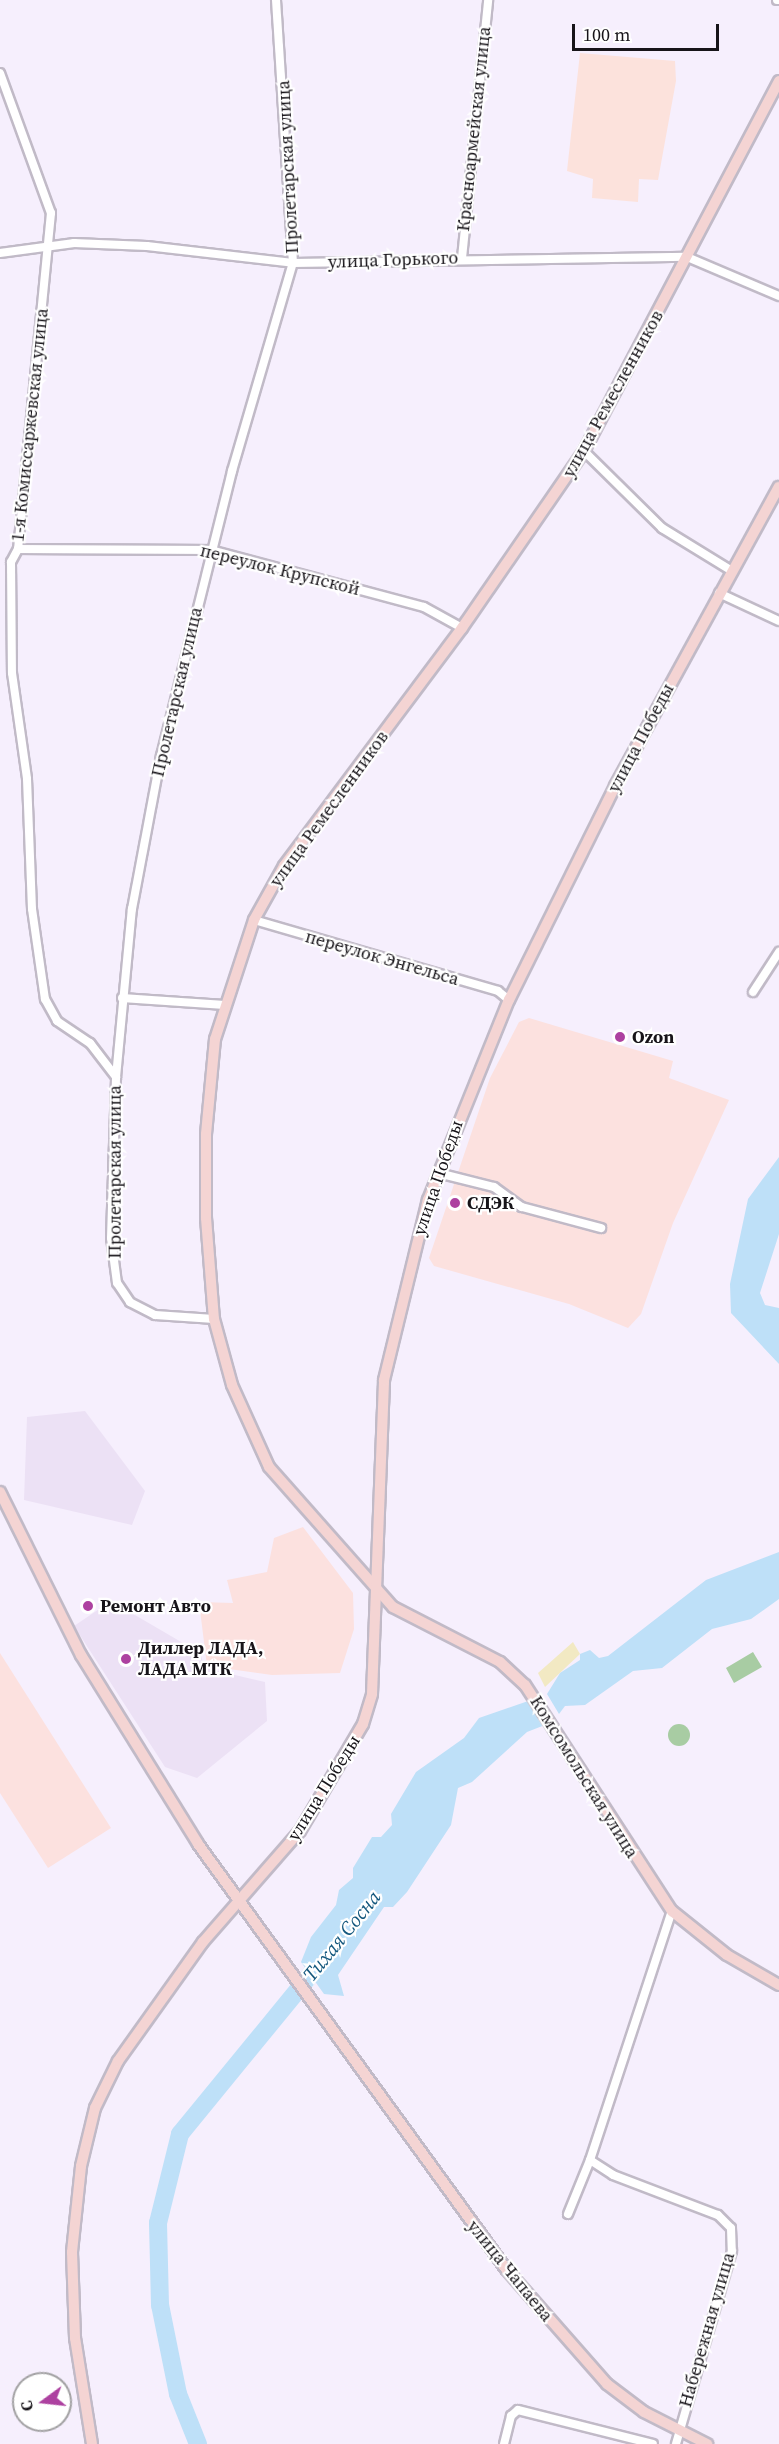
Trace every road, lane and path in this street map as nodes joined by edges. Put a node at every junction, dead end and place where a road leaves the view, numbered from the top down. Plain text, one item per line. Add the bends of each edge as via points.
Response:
1 (276, 0) edge
2 (488, 0) edge
3 (0, 73) edge
4 (779, 81) edge
5 (48, 244) junction
6 (0, 253) edge
7 (687, 257) junction
8 (462, 258) junction
9 (293, 263) junction
10 (779, 296) edge
11 (584, 451) junction
12 (779, 487) edge
13 (18, 549) junction
14 (211, 550) junction
15 (0, 560) edge
16 (11, 562) junction
17 (732, 571) junction
18 (719, 593) junction
19 (779, 621) edge
20 (462, 628) junction
21 (254, 920) junction
22 (779, 952) edge
23 (753, 992) dead end
24 (122, 998) junction
25 (509, 1000) junction
26 (225, 1005) junction
27 (116, 1077) junction
28 (438, 1173) junction
29 (601, 1228) dead end
30 (214, 1319) junction
31 (0, 1492) edge
32 (374, 1587) junction
33 (238, 1899) junction
34 (672, 1911) junction
35 (779, 1985) edge
36 (590, 2160) junction
37 (568, 2214) dead end
38 (678, 2431) junction
39 (92, 2444) edge
40 (504, 2444) edge
41 (653, 2444) edge
42 (675, 2444) edge
43 (707, 2444) edge

1 - 9 street, Пролетарская улица
2 - 8 street, Красноармейская улица
3 - 5 street, 1-я Комиссаржевская улица via 51,213
4 - 7 main road, улица Ремесленников
5 - 6 street, улица Горького
5 - 9 street, улица Горького via 147,246
5 - 13 street, 1-я Комиссаржевская улица
7 - 8 street, улица Горького
7 - 10 street, улица Горького
7 - 11 main road, улица Ремесленников
8 - 9 street, улица Горького
9 - 14 street, Пролетарская улица
11 - 17 street via 662,528
11 - 20 main road, улица Ремесленников
12 - 17 main road, улица Победы
13 - 14 street, переулок Крупской
13 - 16 street, 1-я Комиссаржевская улица
14 - 20 street, переулок Крупской via 423,607
14 - 24 street, Пролетарская улица via 161,756
15 - 16 street
16 - 27 street, 1-я Комиссаржевская улица via 12,673 27,779 32,909 45,999 57,1021 90,1043
17 - 18 main road, улица Победы
18 - 19 street
18 - 25 main road, улица Победы
20 - 21 main road, улица Ремесленников via 284,866
21 - 25 street, переулок Энгельса via 498,991
21 - 26 main road, улица Ремесленников
22 - 23 street
24 - 26 street
24 - 27 street, Пролетарская улица
25 - 28 main road, улица Победы
26 - 30 main road, улица Ремесленников via 215,1039 206,1134
27 - 30 street, Пролетарская улица via 111,1238 117,1283 130,1302 155,1315
28 - 29 street via 494,1187 522,1207
28 - 32 main road, улица Победы via 411,1259 384,1380
30 - 32 main road, улица Ремесленников via 231,1385 269,1467
31 - 33 main road, улица Чапаева via 81,1655
32 - 33 main road, улица Победы via 372,1694 363,1724 300,1831
32 - 34 main road, Комсомольская улица via 393,1607 500,1662 525,1685
33 - 38 main road, улица Чапаева via 537,2306 607,2384
33 - 39 main road, улица Победы via 118,2061 95,2108 81,2166 72,2252 75,2338
34 - 35 main road, Комсомольская улица via 727,1955
34 - 36 street
36 - 37 street
36 - 38 street, Набережная улица via 613,2175 718,2215 731,2228 732,2251
38 - 42 street, Набережная улица
38 - 43 main road, улица Чапаева
40 - 41 street via 511,2416 518,2410

